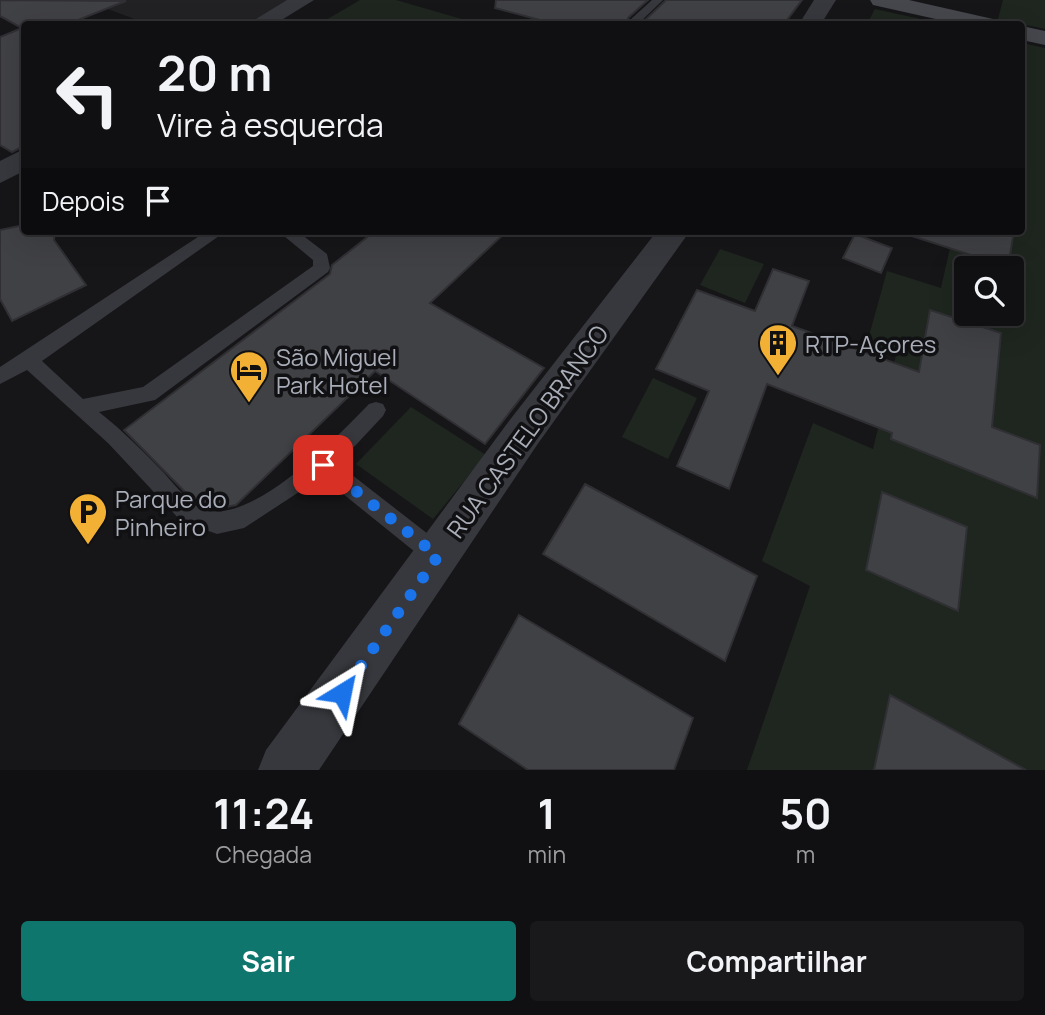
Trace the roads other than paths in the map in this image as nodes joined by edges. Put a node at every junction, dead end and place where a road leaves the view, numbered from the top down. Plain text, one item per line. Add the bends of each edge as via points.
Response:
1 (303, 0) edge
2 (658, 0) edge
3 (825, 0) edge
4 (881, 0) edge
5 (987, 0) edge
6 (953, 8) edge
7 (264, 21) edge
8 (635, 21) edge
9 (812, 21) edge
10 (977, 21) edge
11 (984, 21) edge
12 (1025, 34) edge
13 (1045, 38) edge
14 (21, 160) edge
15 (0, 174) edge
16 (212, 235) edge
17 (291, 235) edge
18 (671, 235) edge
19 (29, 360) junction
20 (0, 376) edge
21 (79, 408) junction
22 (376, 410) dead end
23 (323, 465) junction
24 (438, 556) junction
25 (286, 770) edge

1 - 7 street
2 - 8 lane
3 - 9 street
4 - 6 main road
5 - 11 main road
6 - 10 main road
12 - 13 main road
14 - 15 street
16 - 19 lane
17 - 21 lane via 321,258 322,268 148,394
18 - 24 street, RUA CASTELO BRANCO
19 - 20 lane
19 - 21 lane
21 - 23 lane via 115,437 189,514 217,523 244,518
22 - 23 lane
23 - 24 lane
24 - 25 street, RUA CASTELO BRANCO

